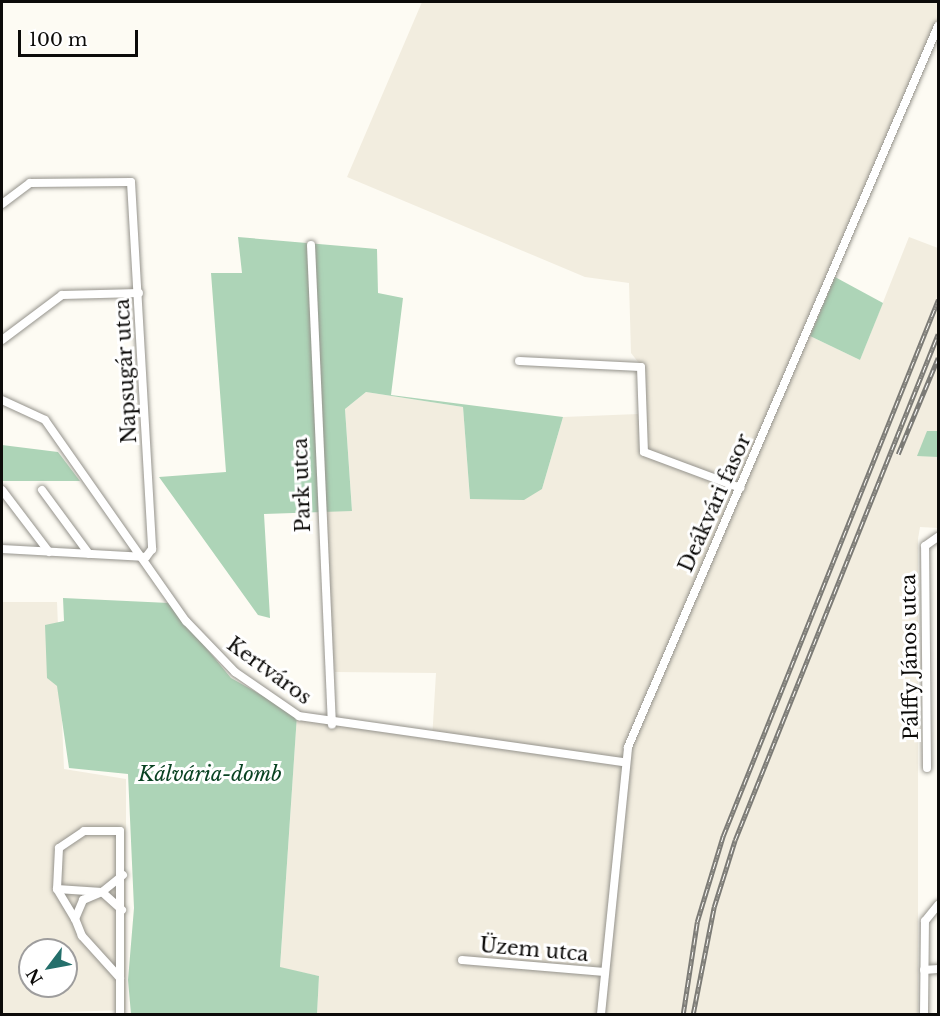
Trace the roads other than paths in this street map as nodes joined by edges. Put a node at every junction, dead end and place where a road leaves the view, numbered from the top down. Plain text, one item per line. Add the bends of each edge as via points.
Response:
1 (939, 26) edge
2 (2, 204) edge
3 (311, 245) dead end
4 (139, 293) junction
5 (2, 340) edge
6 (519, 361) dead end
7 (2, 400) edge
8 (741, 488) junction
9 (2, 490) edge
10 (42, 490) dead end
11 (939, 537) edge
12 (3, 548) edge
13 (49, 552) junction
14 (89, 554) junction
15 (146, 557) junction
16 (332, 725) junction
17 (624, 762) junction
18 (939, 762) edge
19 (123, 874) junction
20 (57, 889) junction
21 (102, 892) junction
22 (938, 905) edge
23 (122, 910) junction
24 (75, 919) junction
25 (462, 960) dead end
26 (939, 969) edge
27 (924, 970) junction
28 (604, 972) junction
29 (120, 978) junction
30 (120, 1014) edge
31 (601, 1014) edge
32 (924, 1014) edge

1 - 8 street, Deákvári fasor
2 - 4 street, Napsugár utca via 30,183 131,182
3 - 16 street, Park utca
4 - 5 street via 62,295
4 - 15 street, Napsugár utca via 152,549
6 - 8 street via 641,367 644,452
7 - 15 street, Kertváros via 45,420
8 - 17 street, Deákvári fasor
9 - 13 street
10 - 14 street
11 - 18 street, Pálffy János utca via 925,546 927,765
12 - 13 street
13 - 14 street
14 - 15 street
15 - 16 street, Kertváros via 186,621 235,672 299,716
16 - 17 street, Kertváros
17 - 28 street, Deákvári fasor
19 - 20 street via 120,831 84,831 59,848
19 - 21 street
19 - 23 street
20 - 21 street
20 - 24 street
21 - 23 street
21 - 24 street via 83,900
22 - 27 street via 925,921
23 - 29 street
24 - 29 street via 82,936
25 - 28 street, Üzem utca
26 - 27 street
27 - 32 street
28 - 31 street, Deákvári fasor
29 - 30 street

